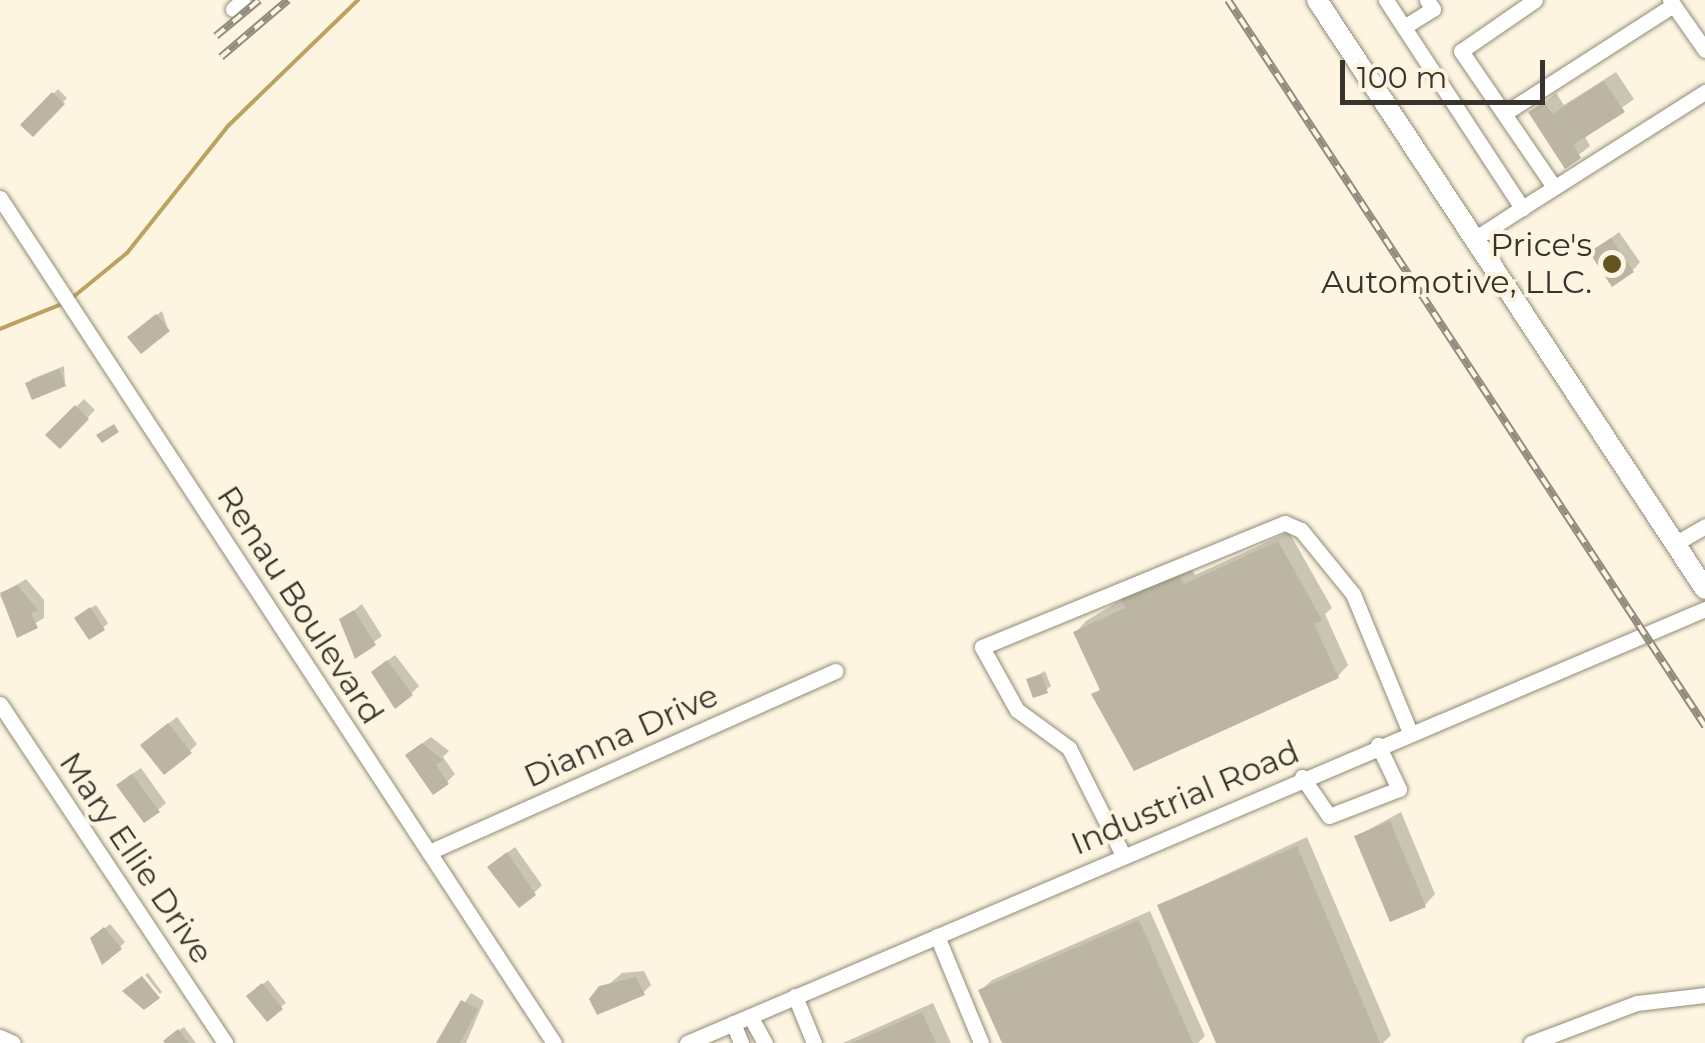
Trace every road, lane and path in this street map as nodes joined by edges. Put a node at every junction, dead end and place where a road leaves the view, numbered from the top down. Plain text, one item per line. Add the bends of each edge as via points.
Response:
1 (1317, 0) edge
2 (1386, 0) edge
3 (1448, 0) edge
4 (1534, 0) edge
5 (1672, 2) edge
6 (1430, 5) edge
7 (1404, 27) junction
8 (1705, 50) edge
9 (1705, 92) edge
10 (1504, 114) junction
11 (1554, 187) junction
12 (0, 198) edge
13 (1522, 208) junction
14 (1474, 239) junction
15 (1705, 526) edge
16 (1676, 543) junction
17 (1705, 588) edge
18 (1705, 610) edge
19 (834, 670) dead end
20 (0, 704) edge
21 (1409, 730) junction
22 (1378, 744) junction
23 (1302, 778) junction
24 (429, 852) junction
25 (1122, 855) junction
26 (937, 936) junction
27 (1705, 995) edge
28 (795, 996) junction
29 (750, 1016) junction
30 (733, 1023) junction
31 (0, 1037) edge
32 (13, 1043) edge
33 (225, 1043) edge
34 (554, 1043) edge
35 (688, 1043) edge
36 (742, 1043) edge
37 (764, 1043) edge
38 (814, 1043) edge
39 (981, 1043) edge
40 (1531, 1043) edge

1 - 14 main road
2 - 7 street
3 - 6 street
4 - 10 street via 1462,51
5 - 8 street
5 - 10 street
6 - 7 street
7 - 13 street
9 - 11 street
10 - 11 street
11 - 13 street
12 - 24 street, Renau Boulevard
13 - 14 street
14 - 16 main road
15 - 16 street
16 - 17 main road
18 - 21 street, Industrial Road
19 - 24 street, Dianna Drive
20 - 33 street, Mary Ellie Drive
21 - 22 street, Industrial Road
21 - 25 street via 1328,558 1301,530 1266,525 982,647 1018,710 1069,748
22 - 23 street, Industrial Road
22 - 23 street via 1399,789 1329,816
23 - 25 street, Industrial Road
24 - 34 street, Renau Boulevard
25 - 26 street, Industrial Road
26 - 28 street, Industrial Road
26 - 39 street
27 - 40 street via 1637,1003
28 - 29 street, Industrial Road
28 - 38 street
29 - 30 street, Industrial Road
29 - 37 street
30 - 35 street, Industrial Road
30 - 36 street
31 - 32 street

